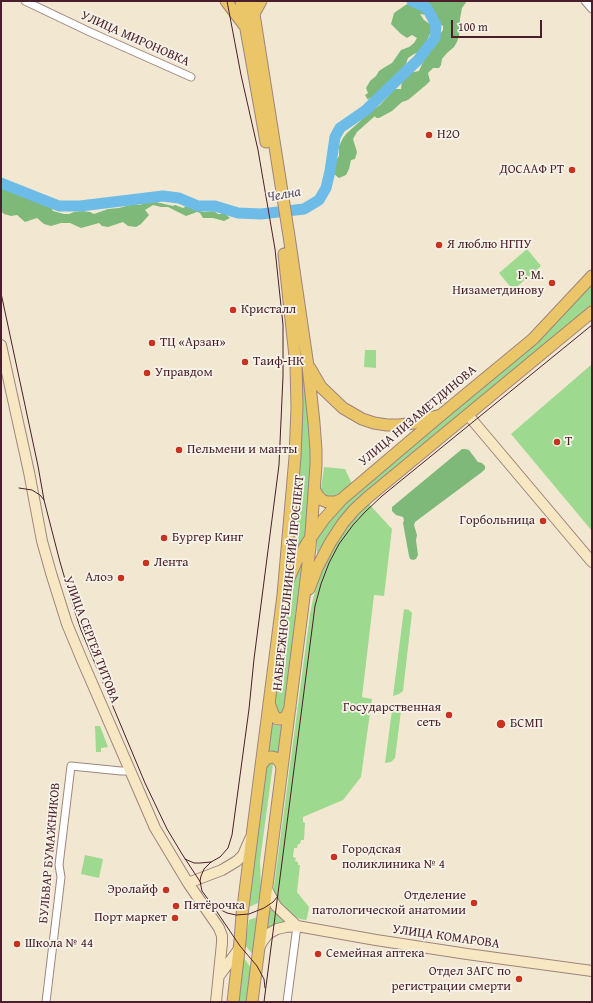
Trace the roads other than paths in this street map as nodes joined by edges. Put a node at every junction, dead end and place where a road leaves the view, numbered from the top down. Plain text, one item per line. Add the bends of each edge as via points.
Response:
1 (25, 1) edge
2 (226, 1) edge
3 (241, 1) edge
4 (251, 1) edge
5 (261, 1) edge
6 (585, 1) edge
7 (592, 9) edge
8 (254, 14) junction
9 (247, 30) junction
10 (191, 77) dead end
11 (274, 169) junction
12 (286, 237) junction
13 (592, 276) edge
14 (592, 312) edge
15 (1, 345) edge
16 (308, 366) junction
17 (441, 414) junction
18 (468, 416) junction
19 (314, 489) junction
20 (342, 499) junction
21 (311, 537) junction
22 (592, 562) edge
23 (283, 594) junction
24 (303, 605) junction
25 (269, 702) junction
26 (290, 707) junction
27 (261, 765) junction
28 (282, 768) junction
29 (130, 771) junction
30 (252, 836) junction
31 (188, 883) junction
32 (267, 889) junction
33 (297, 926) junction
34 (260, 946) junction
35 (239, 949) junction
36 (592, 971) edge
37 (218, 977) junction
38 (46, 1002) edge
39 (216, 1002) edge
40 (233, 1002) edge
41 (252, 1002) edge
42 (287, 1002) edge

1 - 10 street, УЛИЦА МИРОНОВКА
2 - 9 main road
3 - 9 main road, НАБЕРЕЖНОЧЕЛНИНСКИЙ ПРОСПЕКТ
4 - 8 main road, НАБЕРЕЖНОЧЕЛНИНСКИЙ ПРОСПЕКТ
5 - 8 main road
6 - 7 street
8 - 11 main road, НАБЕРЕЖНОЧЕЛНИНСКИЙ ПРОСПЕКТ
9 - 11 main road, НАБЕРЕЖНОЧЕЛНИНСКИЙ ПРОСПЕКТ
11 - 12 main road, НАБЕРЕЖНОЧЕЛНИНСКИЙ ПРОСПЕКТ
12 - 16 main road, НАБЕРЕЖНОЧЕЛНИНСКИЙ ПРОСПЕКТ
12 - 23 main road, НАБЕРЕЖНОЧЕЛНИНСКИЙ ПРОСПЕКТ via 297,407
13 - 17 main road, УЛИЦА НИЗАМЕТДИНОВА via 533,339
14 - 18 main road
15 - 29 main road, УЛИЦА СЕРГЕЯ ТИТОВА via 51,573 77,648
16 - 17 main road via 321,387 343,408 362,419 374,423 399,425
16 - 19 main road, НАБЕРЕЖНОЧЕЛНИНСКИЙ ПРОСПЕКТ via 316,450
17 - 20 main road, УЛИЦА НИЗАМЕТДИНОВА
18 - 22 main road
18 - 24 main road via 354,510 330,543
19 - 20 main road via 322,500 327,502
19 - 21 main road, НАБЕРЕЖНОЧЕЛНИНСКИЙ ПРОСПЕКТ
20 - 21 main road, УЛИЦА НИЗАМЕТДИНОВА
21 - 23 main road, УЛИЦА НИЗАМЕТДИНОВА via 296,562
21 - 24 main road, НАБЕРЕЖНОЧЕЛНИНСКИЙ ПРОСПЕКТ
23 - 25 main road, НАБЕРЕЖНОЧЕЛНИНСКИЙ ПРОСПЕКТ
24 - 26 main road, НАБЕРЕЖНОЧЕЛНИНСКИЙ ПРОСПЕКТ
25 - 26 main road via 273,714 281,719 286,717
25 - 27 main road, НАБЕРЕЖНОЧЕЛНИНСКИЙ ПРОСПЕКТ
26 - 28 main road, НАБЕРЕЖНОЧЕЛНИНСКИЙ ПРОСПЕКТ
27 - 28 main road via 267,758 272,757 280,762
27 - 30 main road, НАБЕРЕЖНОЧЕЛНИНСКИЙ ПРОСПЕКТ
28 - 32 main road, НАБЕРЕЖНОЧЕЛНИНСКИЙ ПРОСПЕКТ
29 - 31 main road, УЛИЦА СЕРГЕЯ ТИТОВА via 154,828
29 - 38 street, БУЛЬВАР БУМАЖНИКОВ via 71,766 59,865 62,875
30 - 31 main road via 243,855 237,861 222,870
30 - 35 main road, НАБЕРЕЖНОЧЕЛНИНСКИЙ ПРОСПЕКТ
31 - 37 main road, УЛИЦА СЕРГЕЯ ТИТОВА via 222,936
32 - 33 main road via 276,906
32 - 34 main road, НАБЕРЕЖНОЧЕЛНИНСКИЙ ПРОСПЕКТ
33 - 34 main road, УЛИЦА КОМАРОВА via 277,929 268,934
33 - 36 main road, УЛИЦА КОМАРОВА via 467,954
33 - 42 street
34 - 41 main road, НАБЕРЕЖНОЧЕЛНИНСКИЙ ПРОСПЕКТ
35 - 37 main road
35 - 40 main road, НАБЕРЕЖНОЧЕЛНИНСКИЙ ПРОСПЕКТ
37 - 39 main road, УЛИЦА СЕРГЕЯ ТИТОВА

